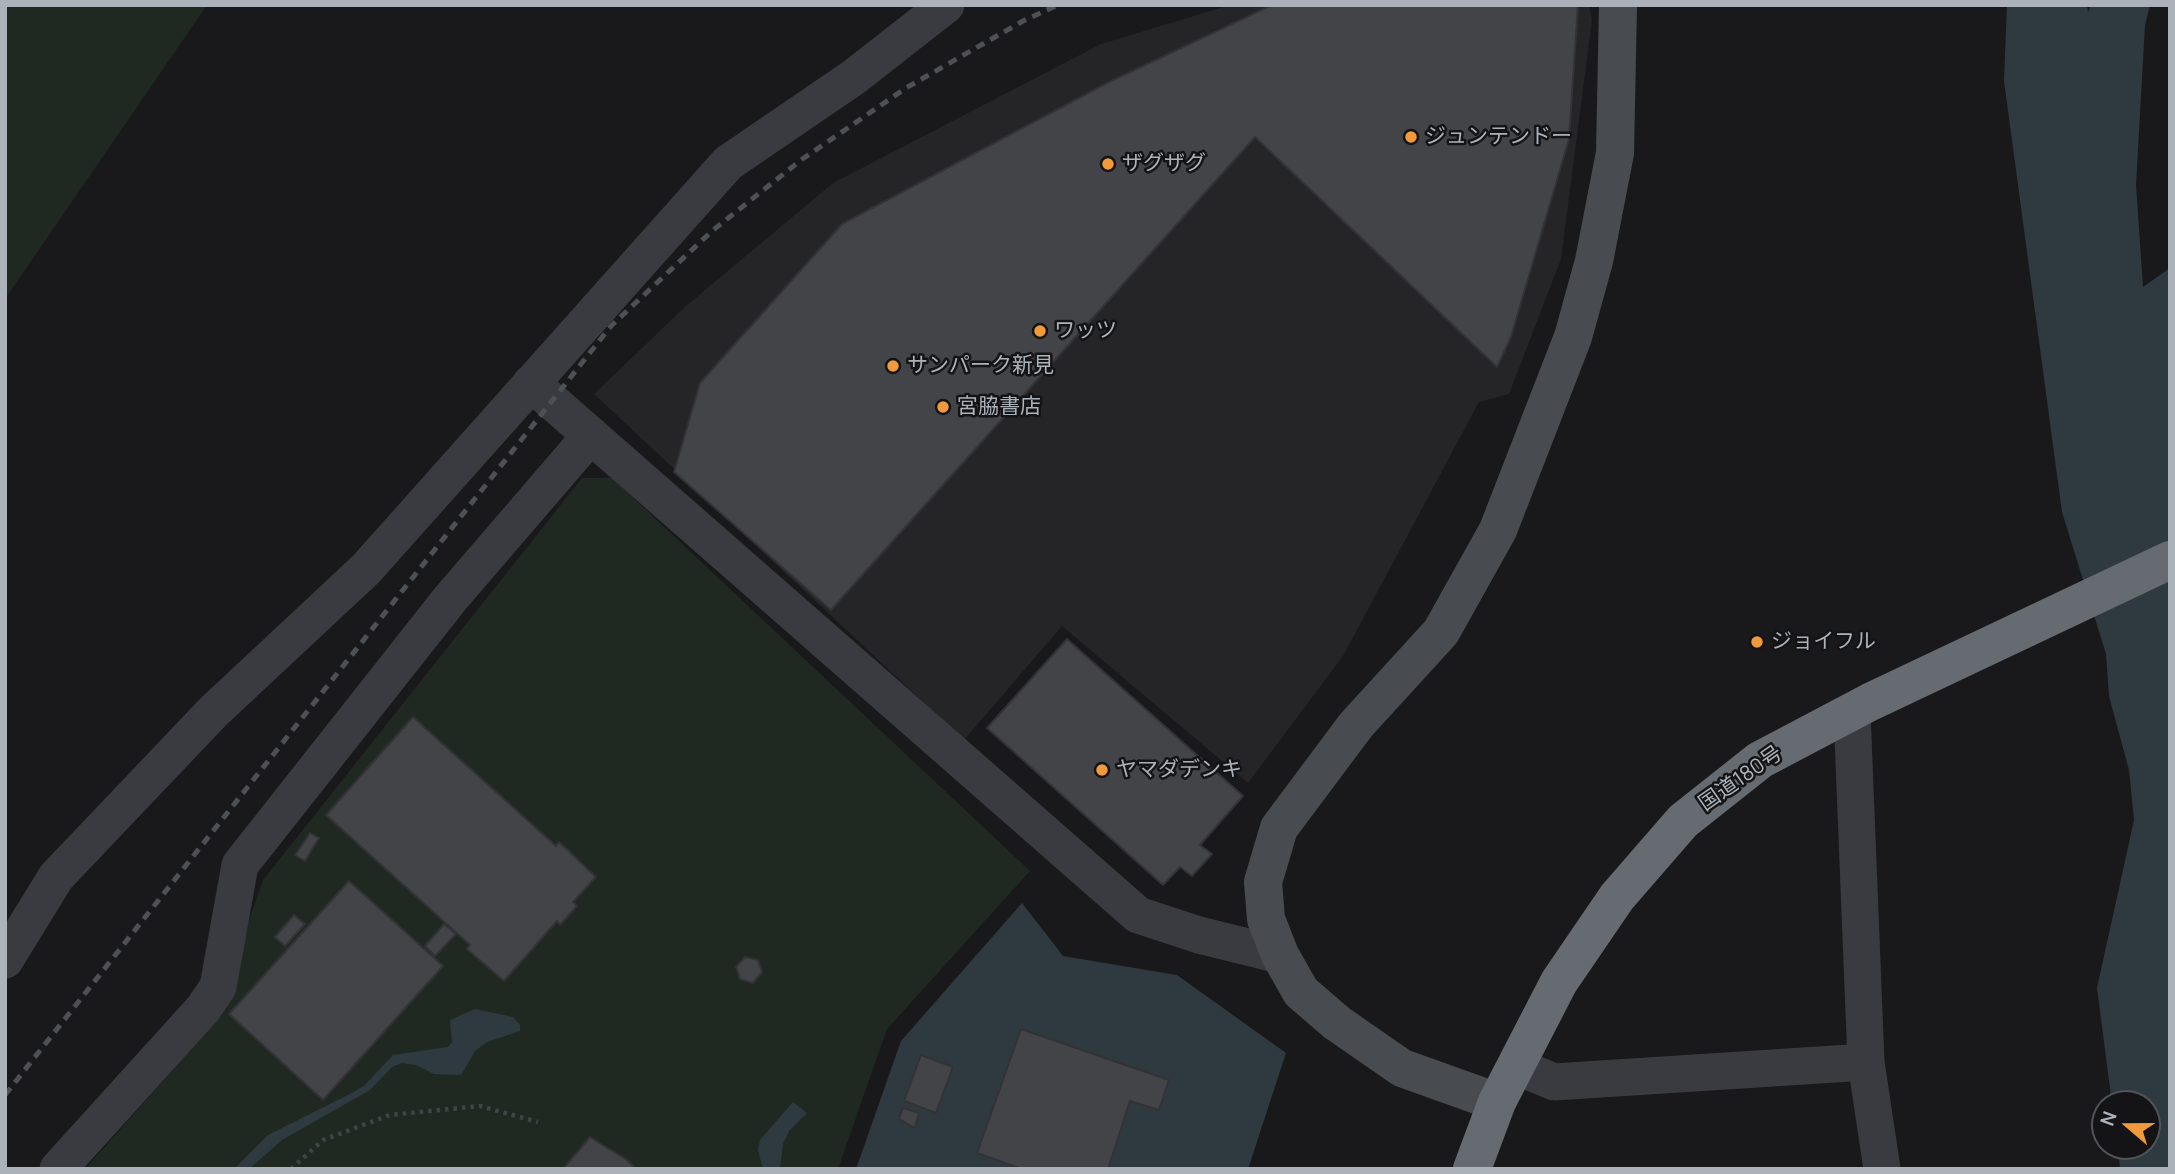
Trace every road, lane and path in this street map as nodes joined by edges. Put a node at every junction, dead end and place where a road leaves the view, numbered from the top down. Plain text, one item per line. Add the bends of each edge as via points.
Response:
1 (946, 5) edge
2 (1618, 5) edge
3 (531, 383) junction
4 (591, 435) junction
5 (2170, 560) edge
6 (1861, 707) junction
7 (1280, 955) junction
8 (5, 960) edge
9 (1866, 1062) junction
10 (1516, 1066) junction
11 (1497, 1102) junction
12 (538, 1122) dead end
13 (58, 1169) edge
14 (291, 1169) edge
15 (1472, 1169) edge
16 (1882, 1169) edge

1 - 3 street via 854,77 728,163
2 - 7 street via 1615,153 1594,261 1573,337 1498,530 1441,632 1356,725 1279,828 1263,882 1266,919
3 - 4 street
3 - 8 street via 366,569 213,712 56,877
4 - 7 street via 1138,915
4 - 13 street via 450,599 240,865 218,987
5 - 6 highway, 国道180号
6 - 9 street
6 - 10 highway, 国道180号 via 1760,760 1683,821 1610,907 1559,982
7 - 11 street via 1301,992 1402,1068
9 - 10 street via 1554,1082
9 - 16 street
10 - 11 highway, 国道180号
11 - 15 highway, 国道180号
12 - 14 path via 480,1106 390,1115 323,1140

